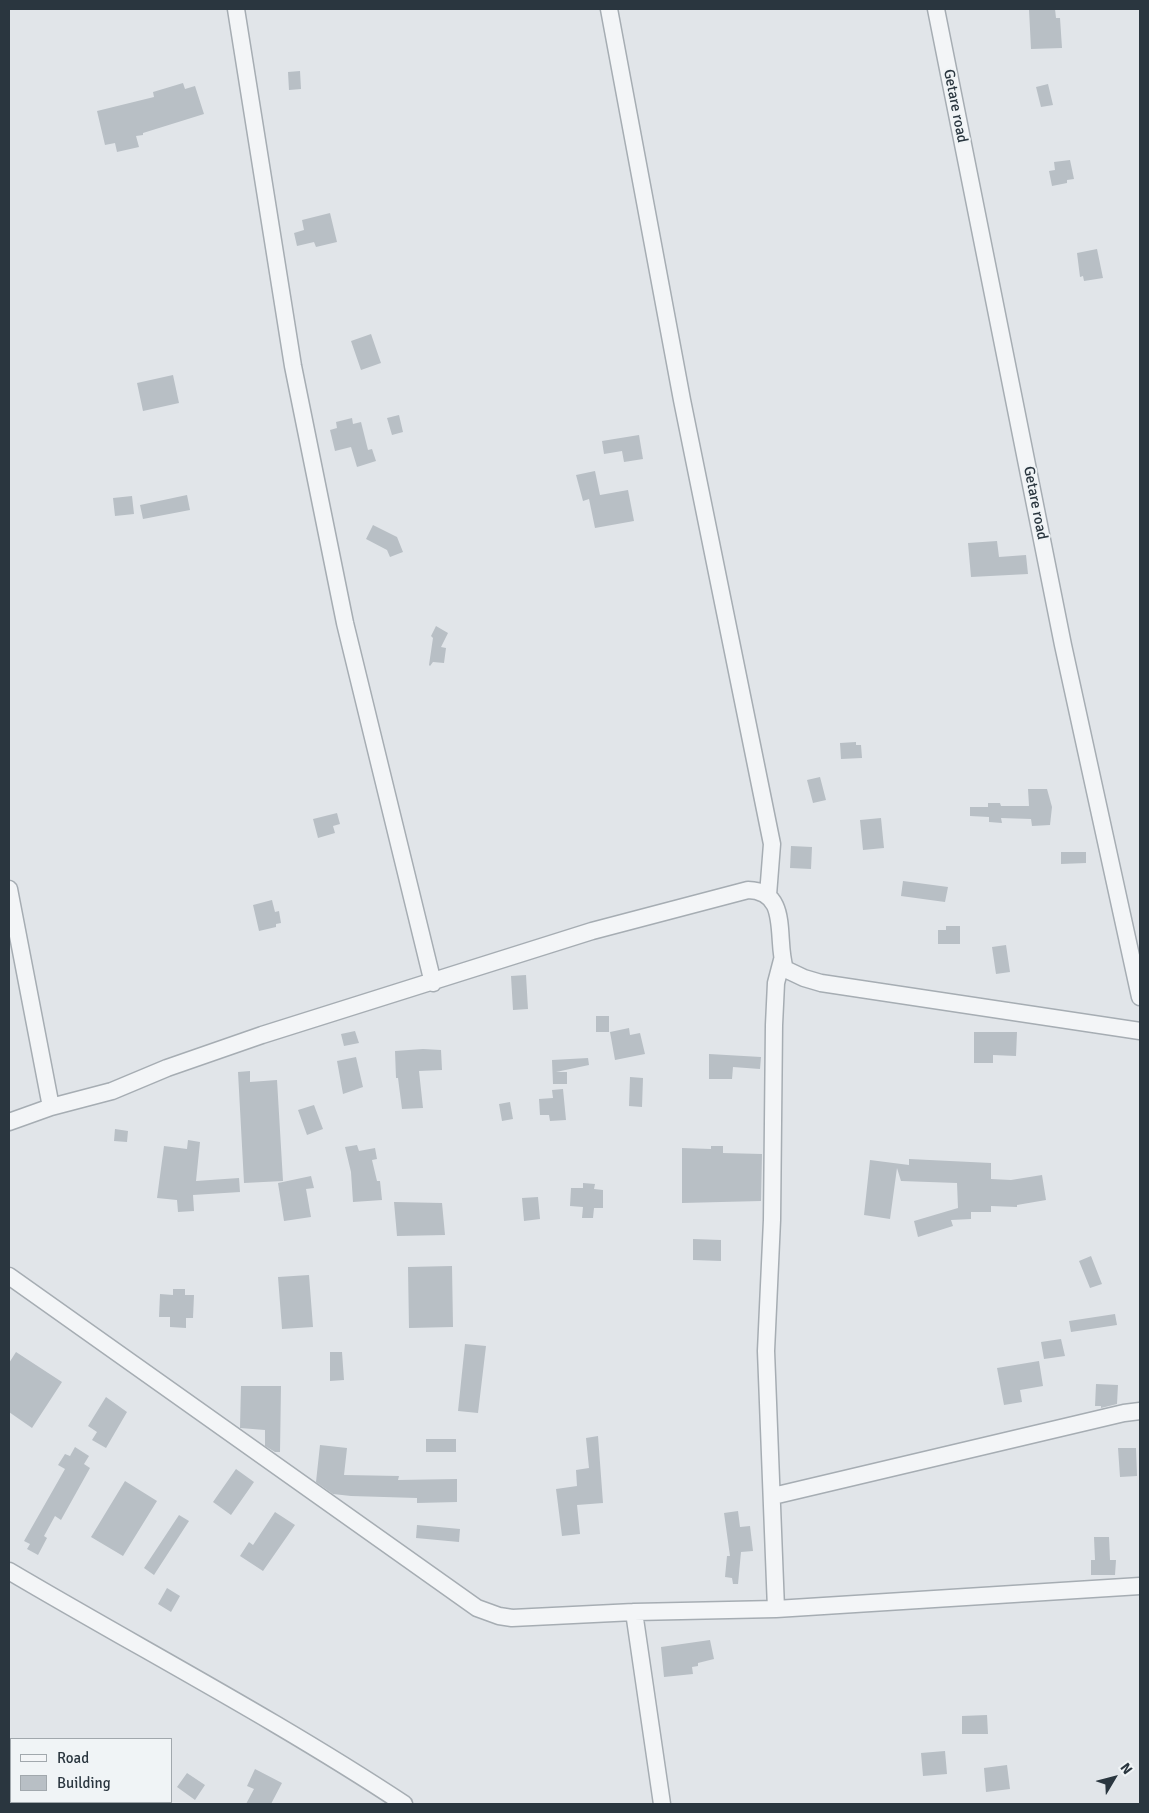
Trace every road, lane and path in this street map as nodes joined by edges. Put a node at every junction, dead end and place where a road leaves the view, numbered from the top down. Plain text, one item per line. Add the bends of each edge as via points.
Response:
1 (236, 9) edge
2 (610, 9) edge
3 (936, 9) edge
4 (9, 889) edge
5 (768, 895) junction
6 (782, 960) junction
7 (433, 982) junction
8 (1140, 997) edge
9 (1140, 1031) edge
10 (51, 1107) junction
11 (9, 1122) edge
12 (9, 1276) edge
13 (1140, 1411) edge
14 (773, 1496) junction
15 (9, 1571) edge
16 (1140, 1586) edge
17 (776, 1609) junction
18 (634, 1612) junction
19 (404, 1804) edge
20 (662, 1804) edge

1 - 7 street via 293,366 345,623
2 - 5 street via 682,400 772,844
3 - 8 street, Getare road via 1063,645
4 - 10 street
5 - 6 street via 779,911
5 - 7 street via 748,890 592,931
6 - 9 street via 785,969 821,983
6 - 14 street via 776,983 766,1351
7 - 10 street via 262,1035 112,1091
10 - 11 street
12 - 18 street via 478,1608 512,1618
13 - 14 street
14 - 17 street
15 - 19 street via 330,1755
16 - 17 street
17 - 18 street
18 - 20 street

